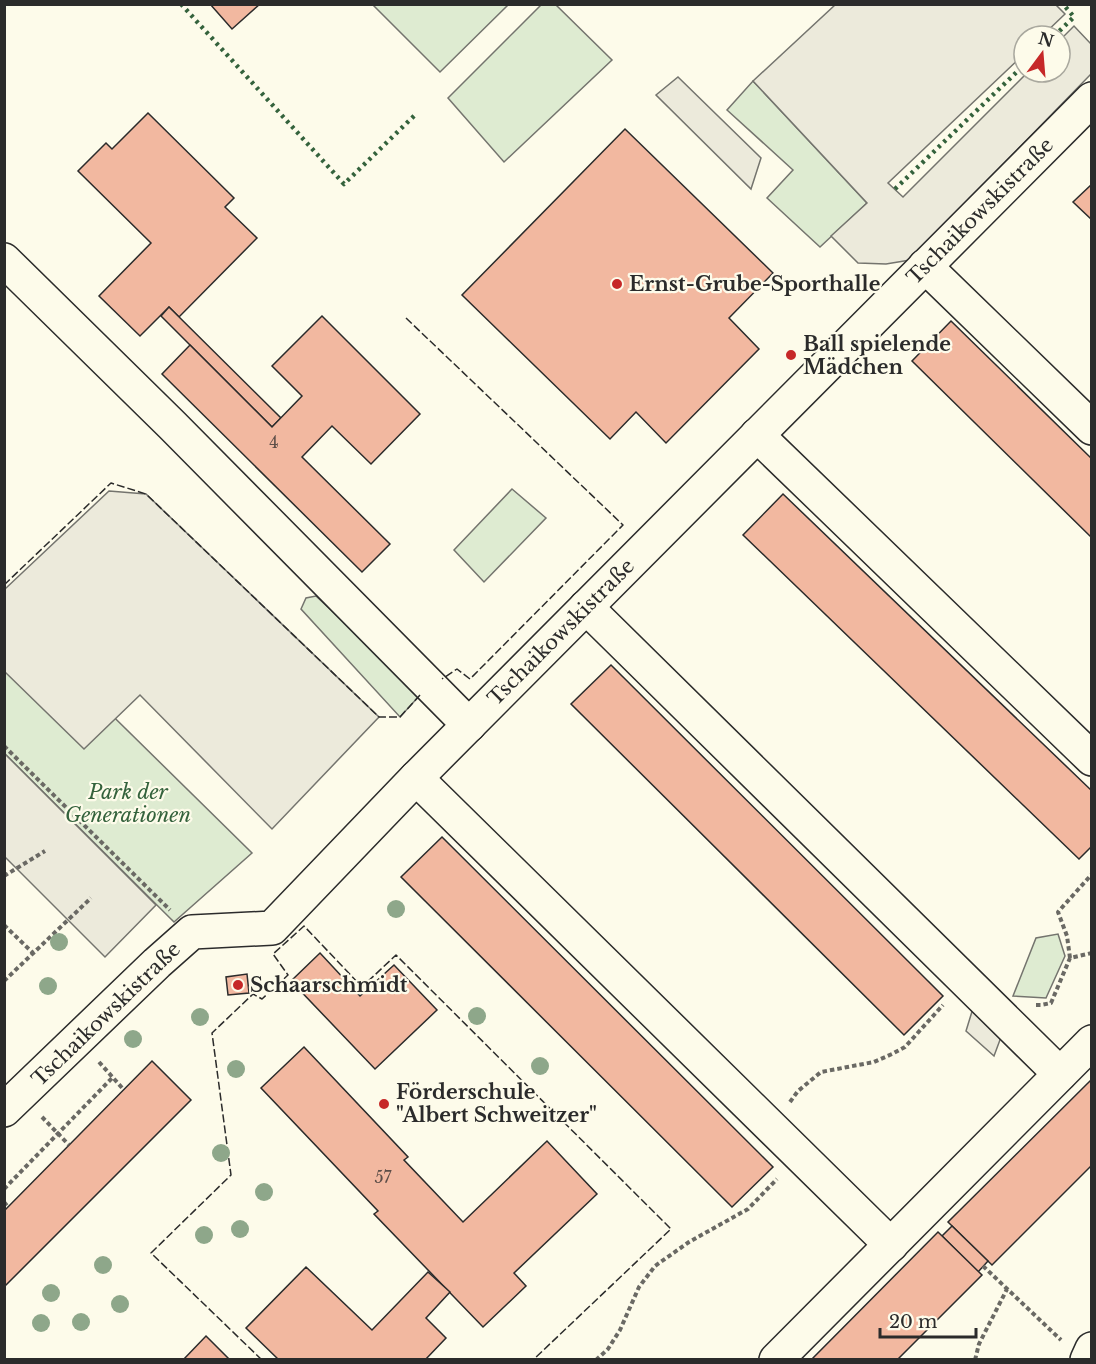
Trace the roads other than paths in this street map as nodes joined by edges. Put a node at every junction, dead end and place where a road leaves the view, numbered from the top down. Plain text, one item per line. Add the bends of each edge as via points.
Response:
1 (1092, 99) edge
2 (4, 260) edge
3 (925, 266) junction
4 (1092, 428) edge
5 (757, 435) junction
6 (586, 607) junction
7 (469, 725) junction
8 (1092, 759) edge
9 (416, 778) junction
10 (1092, 1042) edge
11 (1060, 1074) junction
12 (4, 1110) edge
13 (891, 1245) junction
14 (776, 1359) edge

1 - 3 street, Tschaikowskistraße
2 - 7 street
3 - 4 street
3 - 5 street, Tschaikowskistraße
5 - 6 street, Tschaikowskistraße
5 - 8 street
6 - 7 street, Tschaikowskistraße
6 - 11 street
7 - 9 street, Tschaikowskistraße
9 - 12 street, Tschaikowskistraße via 272,928 192,932
9 - 13 street
10 - 11 street
11 - 13 street
13 - 14 street

